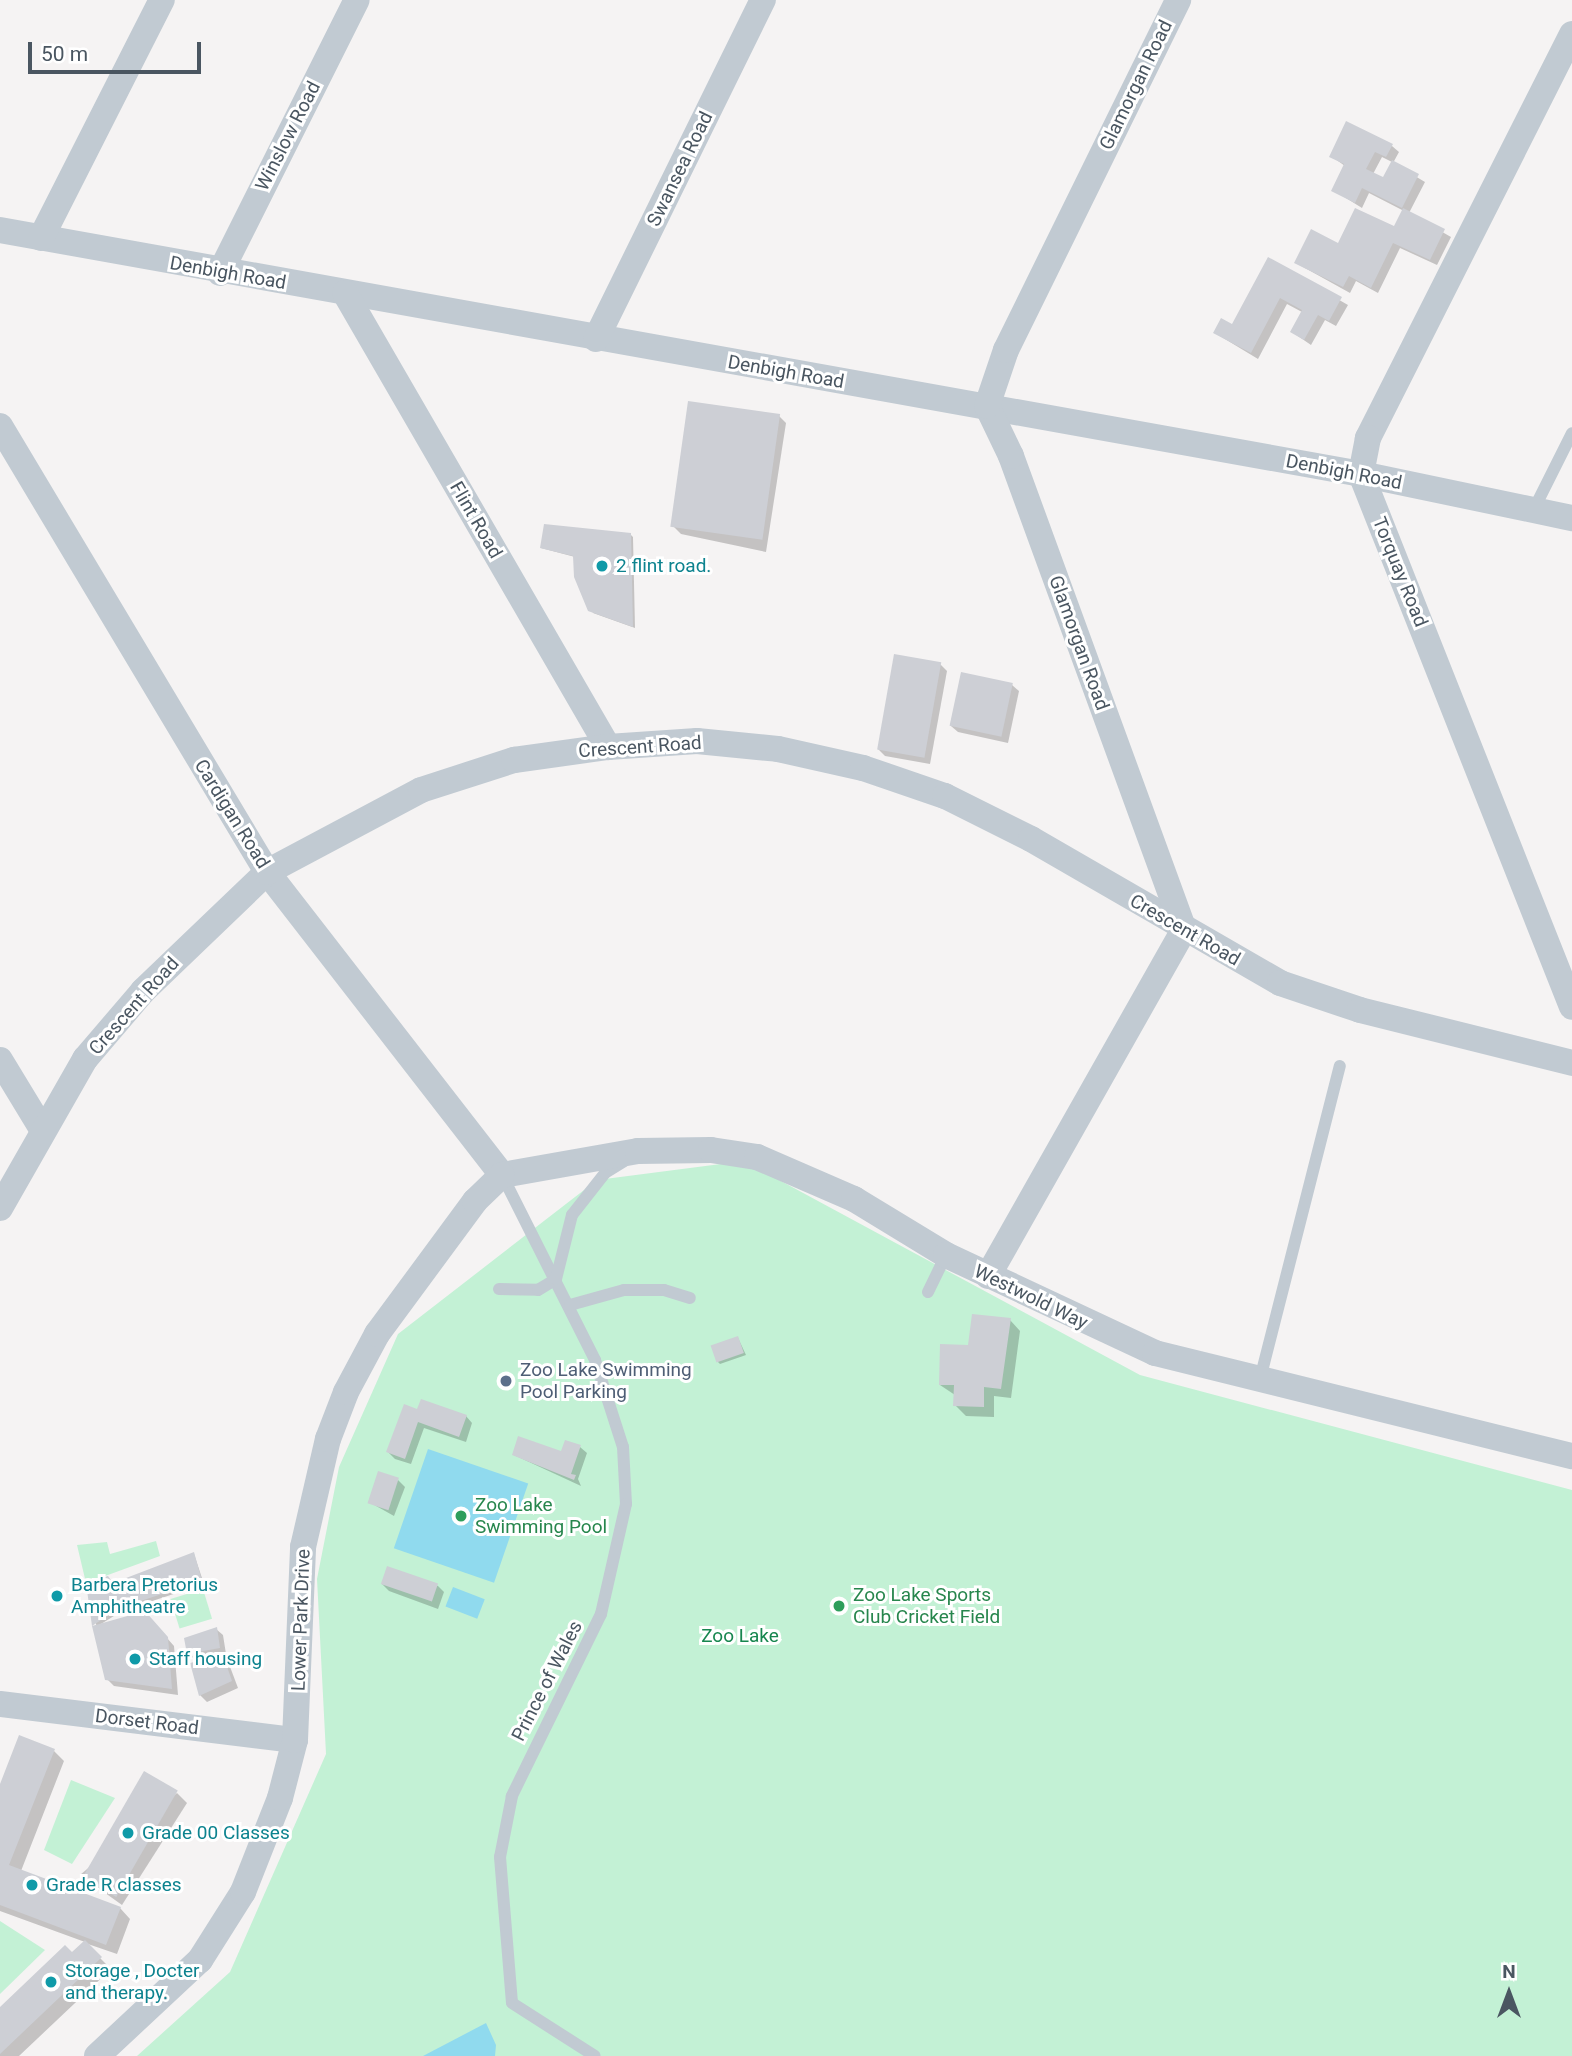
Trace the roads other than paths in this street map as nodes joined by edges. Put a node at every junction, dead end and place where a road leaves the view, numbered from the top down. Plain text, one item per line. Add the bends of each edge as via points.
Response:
1 (163, 0) edge
2 (356, 0) edge
3 (763, 0) edge
4 (1178, 0) edge
5 (1572, 34) edge
6 (0, 230) edge
7 (40, 238) junction
8 (220, 272) junction
9 (345, 293) junction
10 (596, 339) junction
11 (987, 406) junction
12 (0, 426) edge
13 (1572, 433) edge
14 (1361, 474) junction
15 (1532, 512) junction
16 (1572, 518) edge
17 (608, 747) junction
18 (267, 872) junction
19 (1184, 930) junction
20 (1572, 1007) edge
21 (0, 1060) edge
22 (1572, 1063) edge
23 (1340, 1066) dead end
24 (41, 1129) junction
25 (638, 1151) junction
26 (502, 1175) junction
27 (0, 1208) edge
28 (946, 1255) junction
29 (988, 1276) junction
30 (556, 1279) junction
31 (499, 1289) dead end
32 (928, 1292) dead end
33 (690, 1298) dead end
34 (570, 1305) junction
35 (1260, 1379) junction
36 (1572, 1457) edge
37 (0, 1703) edge
38 (295, 1740) junction
39 (97, 2056) edge
40 (595, 2056) edge

1 - 7 street
2 - 8 street, Winslow Road
3 - 10 street, Swansea Road
4 - 11 street, Glamorgan Road via 1006,350
5 - 14 street via 1368,438
6 - 7 street, Denbigh Road
7 - 8 street, Denbigh Road
8 - 9 street, Denbigh Road
9 - 10 street, Denbigh Road
9 - 17 street, Flint Road
10 - 11 street, Denbigh Road
11 - 14 street, Denbigh Road
11 - 19 street, Glamorgan Road via 1011,456
12 - 18 street, Cardigan Road
13 - 15 lane
14 - 15 street, Denbigh Road
14 - 20 street, Torquay Road
15 - 16 street, Denbigh Road
17 - 18 street, Crescent Road via 514,761 433,785 371,813
17 - 19 street, Crescent Road via 697,741 778,749 863,768 945,796 1031,839
18 - 24 street, Crescent Road via 143,990 85,1059
18 - 26 street, Cardigan Road
19 - 22 street, Crescent Road via 1305,993
19 - 29 street
21 - 24 street
23 - 35 lane
24 - 27 street, Crescent Road
25 - 26 street, Westwold Way
25 - 28 street, Westwold Way via 711,1150 757,1157 854,1199
25 - 30 lane via 605,1173 572,1215
26 - 30 lane, Prince of Wales
26 - 38 street, Lower Park Drive via 475,1201 377,1334 346,1392 328,1439 303,1547
28 - 29 street, Westwold Way
28 - 32 lane
29 - 35 street, Westwold Way via 1155,1353
30 - 31 lane via 538,1290
30 - 34 lane, Prince of Wales
33 - 34 lane via 664,1290 624,1290
34 - 40 lane, Prince of Wales via 614,1409 623,1447 626,1504 592,1640 512,1796 499,1879 512,2004
35 - 36 street, Westwold Way
37 - 38 street, Dorset Road
38 - 39 street, Lower Park Drive via 262,1849 218,1935 182,1978

